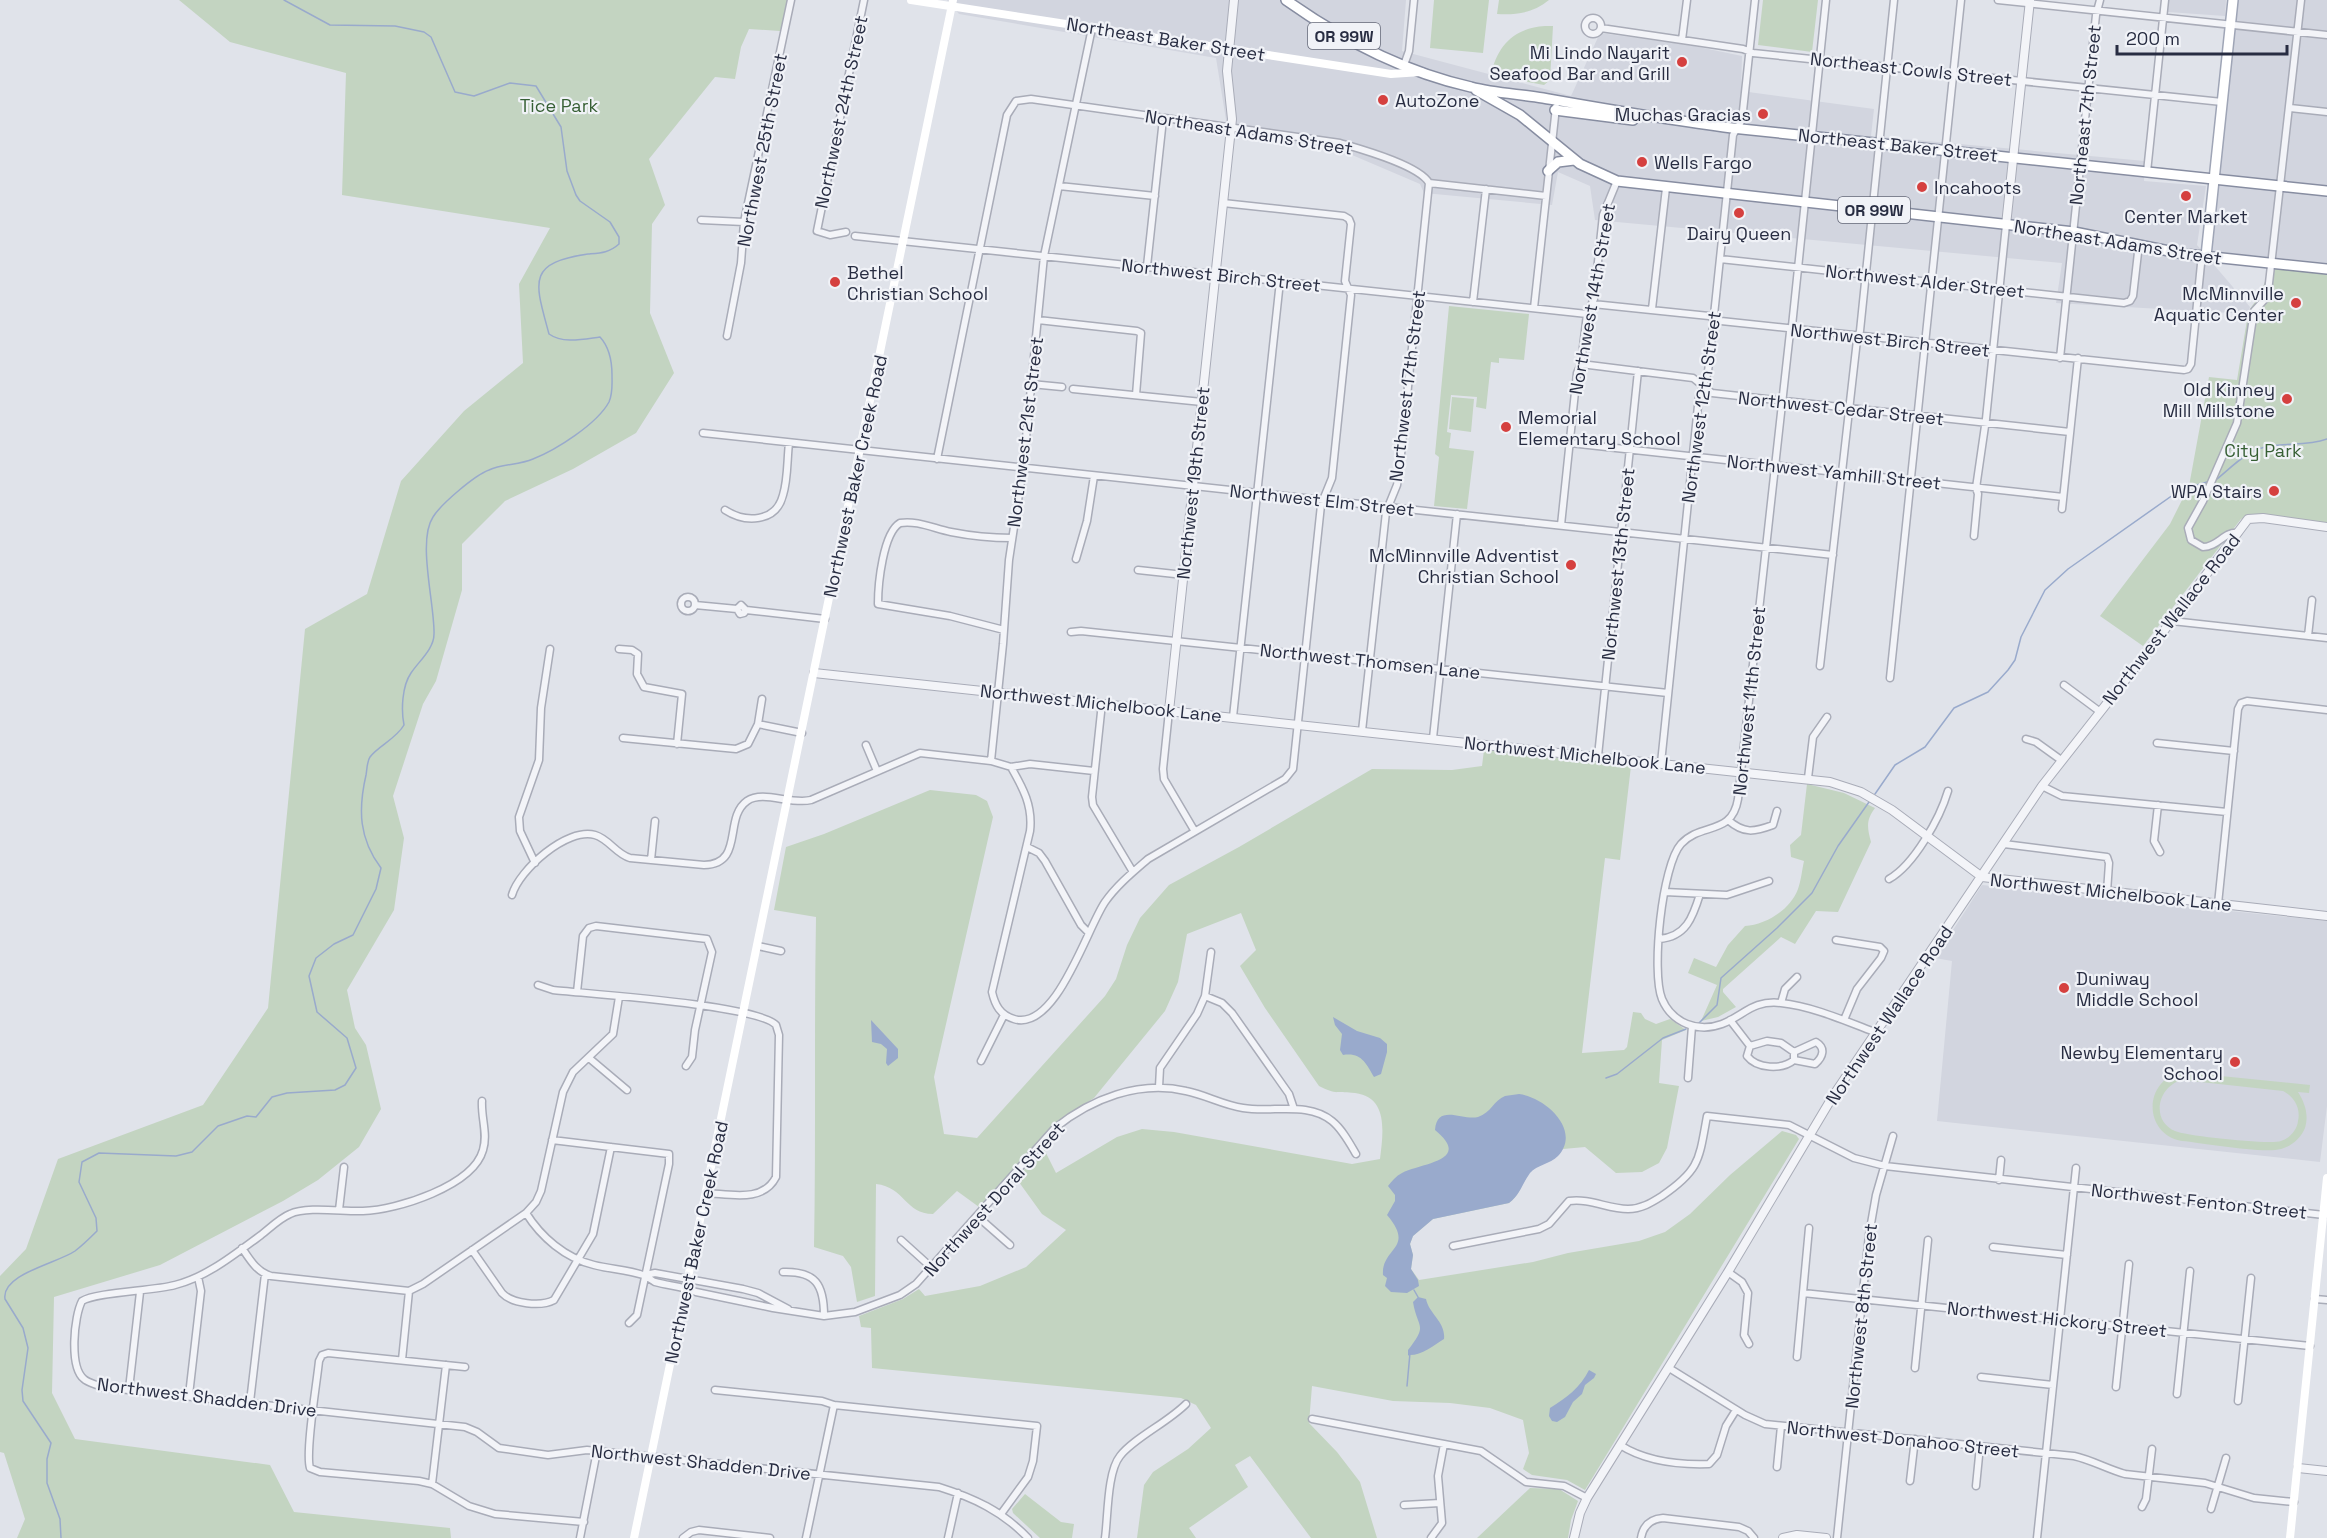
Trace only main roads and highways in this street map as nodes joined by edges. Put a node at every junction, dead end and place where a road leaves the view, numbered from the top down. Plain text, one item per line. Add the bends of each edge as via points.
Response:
1 (911, 0) edge
2 (1286, 0) edge
3 (2233, 0) edge
4 (953, 3) edge
5 (1422, 72) junction
6 (1471, 87) junction
7 (1574, 160) junction
8 (1548, 171) road end
9 (2214, 179) junction
10 (2327, 191) edge
11 (2206, 256) junction
12 (2327, 269) edge
13 (2327, 1178) edge
14 (634, 1538) edge
15 (2290, 1538) edge

1 - 4 main road, Northeast Baker Street
2 - 5 main road, OR 99W via 1344,36
3 - 9 main road
4 - 5 main road, Northeast Baker Street via 1399,75
4 - 14 main road, Northwest Baker Creek Road
5 - 6 main road, OR 99W
6 - 7 main road, Northeast Adams Street / OR 99W via 1520,115
6 - 9 main road, Northeast Baker Street / OR 99W via 1556,105 1678,122
7 - 8 main road via 1558,162
7 - 11 main road, Northeast Adams Street / OR 99W via 1617,181 2074,232
9 - 10 main road, Northeast Baker Street / OR 99W
9 - 11 main road
11 - 12 main road, Northeast Adams Street / OR 99W
13 - 15 main road

